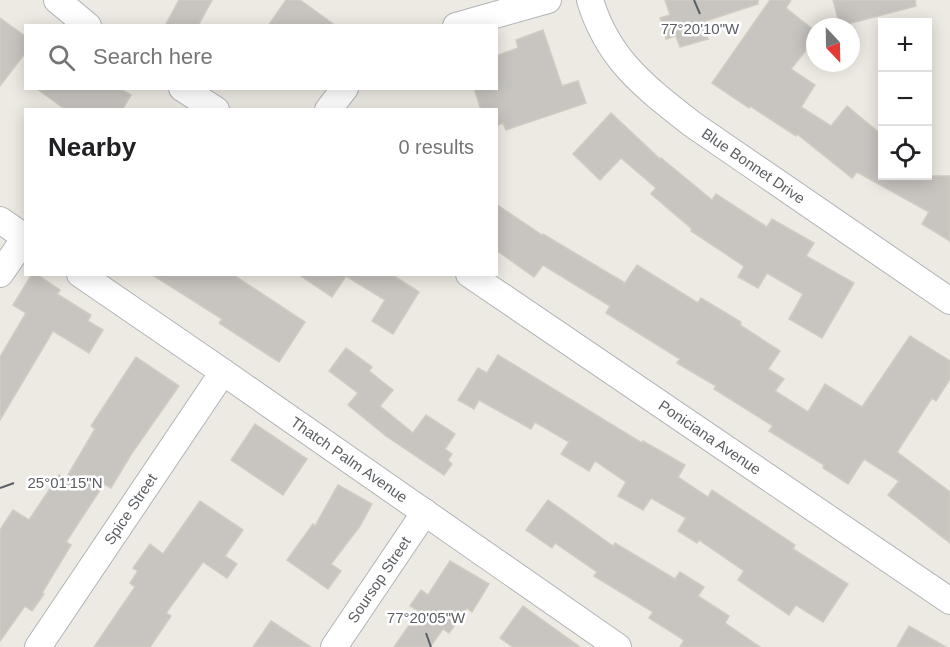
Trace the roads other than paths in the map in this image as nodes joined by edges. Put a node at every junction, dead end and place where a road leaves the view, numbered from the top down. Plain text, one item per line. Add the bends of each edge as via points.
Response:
1 (57, 0) edge
2 (548, 0) edge
3 (590, 0) edge
4 (86, 24) edge
5 (463, 24) edge
6 (185, 90) edge
7 (343, 90) edge
8 (213, 108) edge
9 (330, 108) edge
10 (0, 220) edge
11 (24, 237) edge
12 (24, 239) edge
13 (0, 274) edge
14 (83, 276) edge
15 (472, 276) edge
16 (950, 301) edge
17 (224, 372) junction
18 (425, 512) junction
19 (950, 601) edge
20 (38, 647) edge
21 (334, 647) edge
22 (618, 647) edge

1 - 4 street
2 - 5 street
3 - 16 street, Blue Bonnet Drive via 614,51 659,98
6 - 8 street
7 - 9 street
10 - 11 street
12 - 13 street
14 - 17 street, Thatch Palm Avenue
15 - 19 street, Poniciana Avenue
17 - 18 street, Thatch Palm Avenue
17 - 20 street, Spice Street
18 - 21 street, Soursop Street
18 - 22 street, Thatch Palm Avenue

